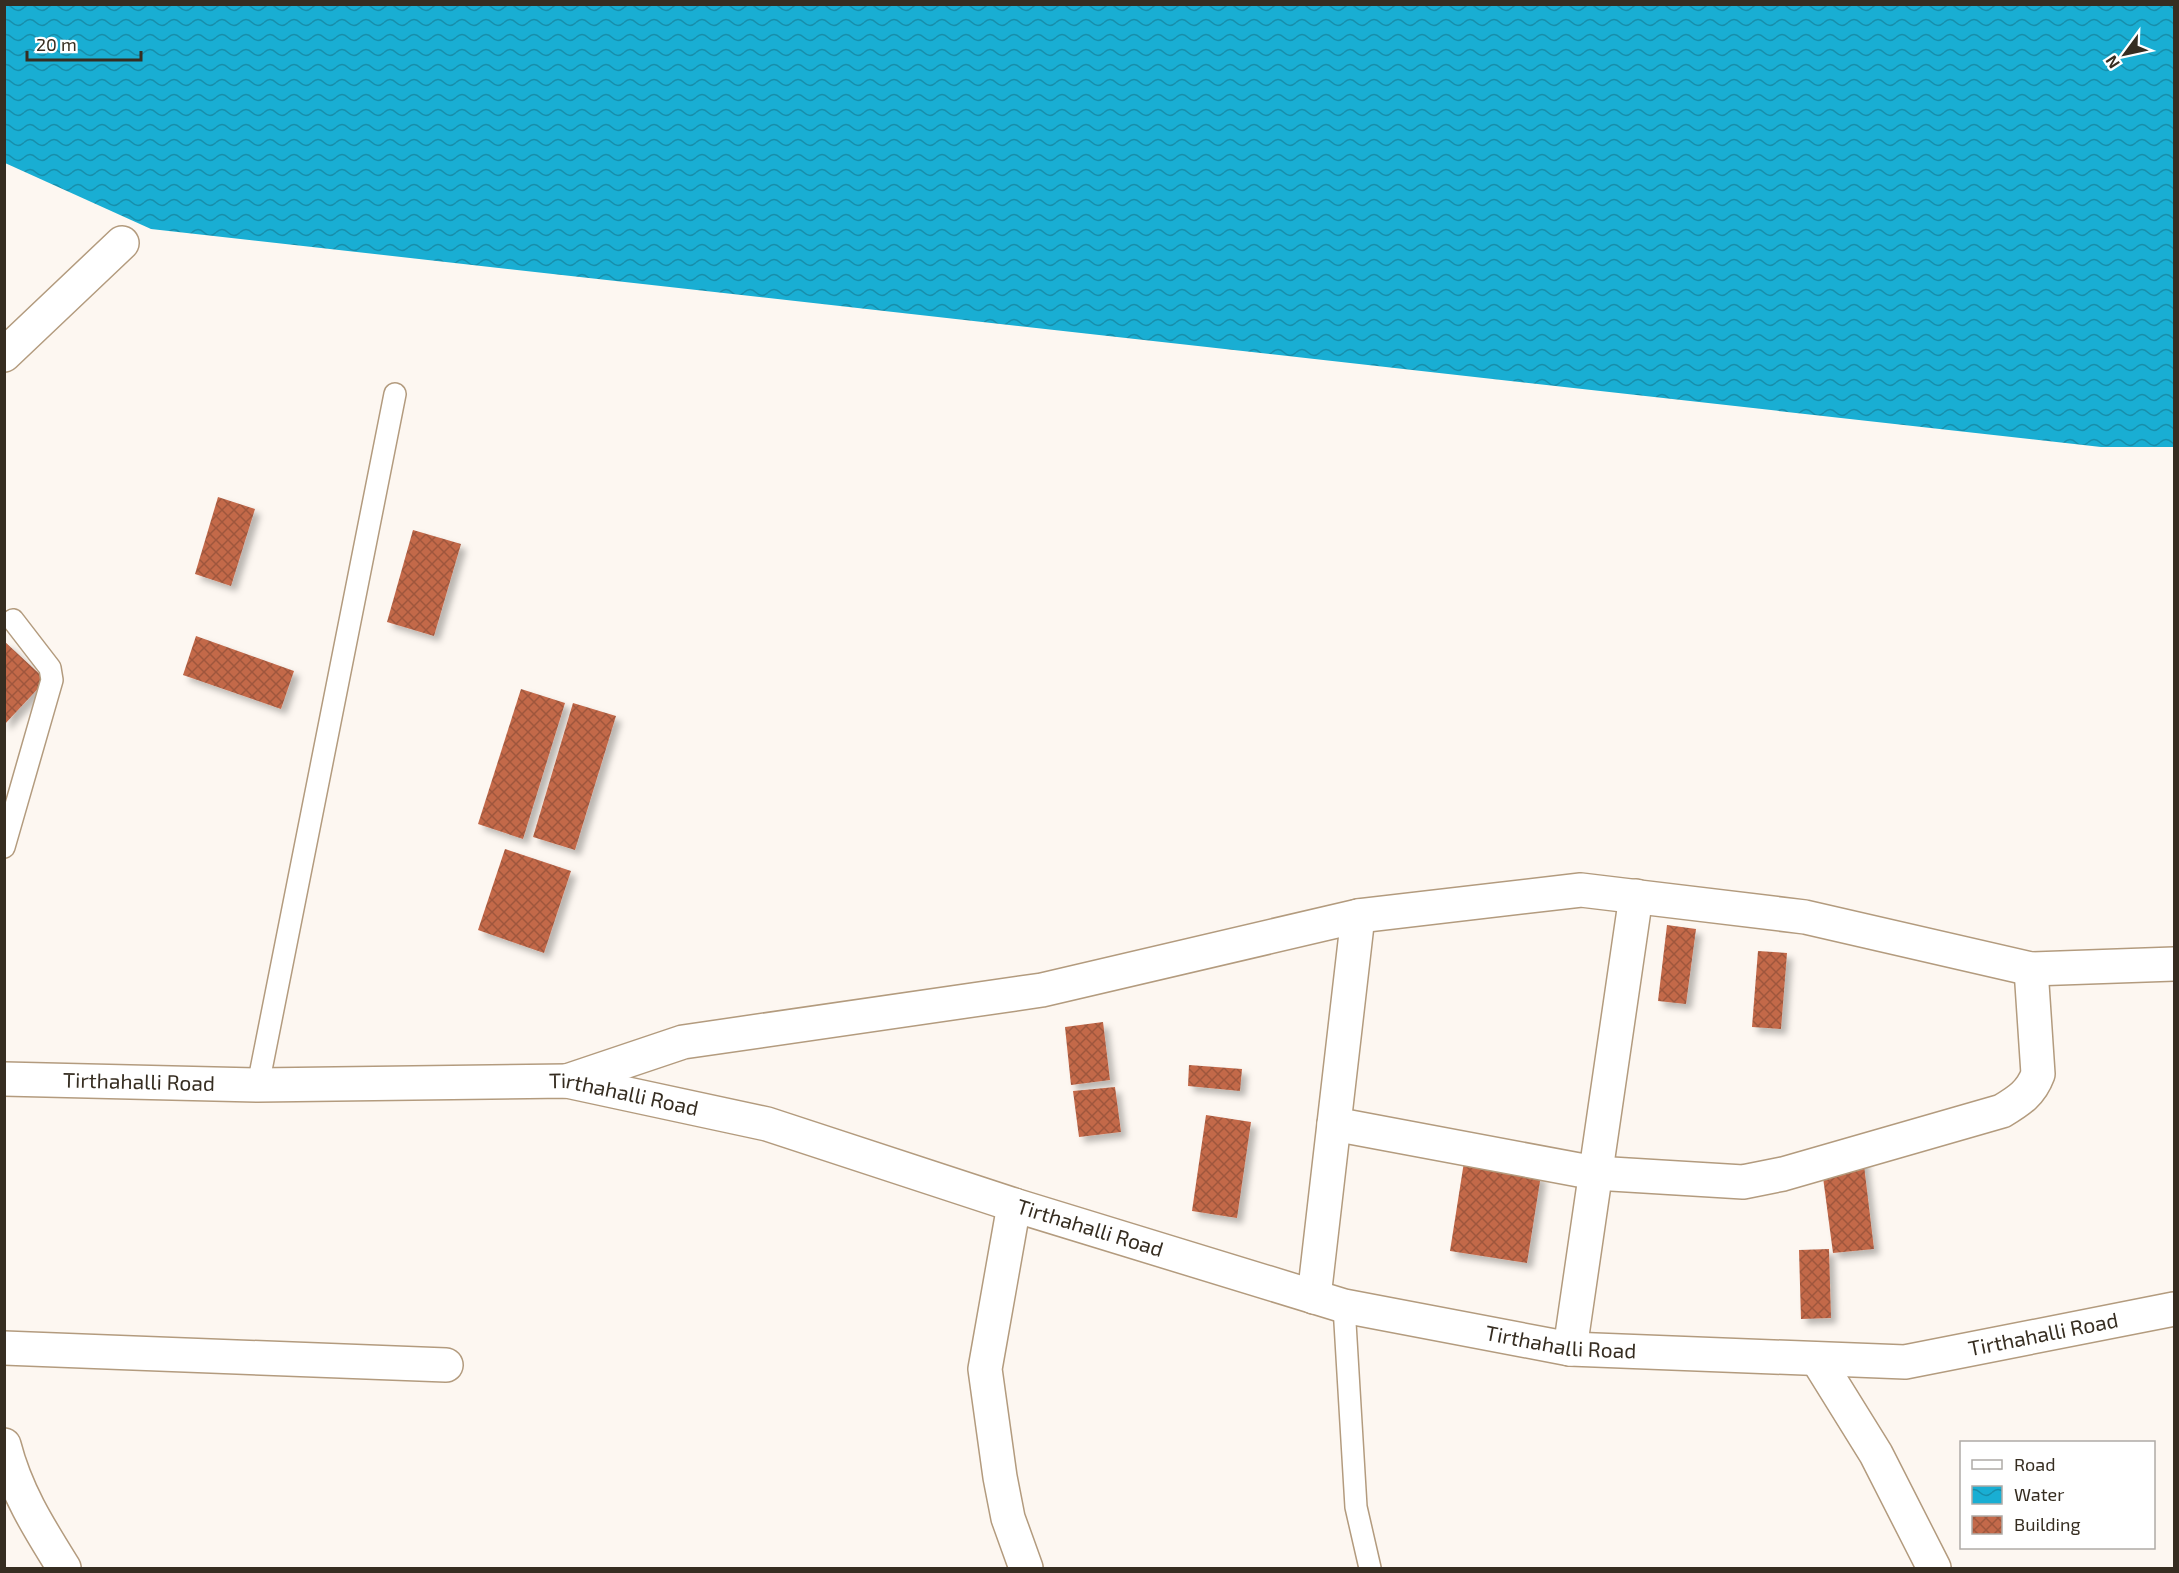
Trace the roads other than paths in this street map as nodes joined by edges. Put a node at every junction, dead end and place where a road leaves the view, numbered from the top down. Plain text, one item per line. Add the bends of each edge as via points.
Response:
1 (123, 243) dead end
2 (4, 355) edge
3 (395, 394) dead end
4 (13, 620) dead end
5 (4, 847) edge
6 (1636, 896) junction
7 (1358, 916) junction
8 (2175, 964) edge
9 (2031, 969) junction
10 (4, 1079) edge
11 (567, 1081) junction
12 (258, 1085) junction
13 (1334, 1124) junction
14 (1595, 1173) junction
15 (1014, 1205) junction
16 (1329, 1302) junction
17 (2175, 1309) edge
18 (4, 1348) edge
19 (1570, 1349) junction
20 (1817, 1359) junction
21 (446, 1365) dead end
22 (4, 1445) edge
23 (64, 1569) edge
24 (1026, 1569) edge
25 (1370, 1569) edge
26 (1934, 1569) edge

1 - 2 main road
3 - 12 lane
4 - 5 lane via 50,668 52,680
6 - 7 main road via 1581,890
6 - 9 main road via 1805,917
6 - 14 main road
7 - 11 main road via 1042,990 683,1042
7 - 13 main road
8 - 9 main road
9 - 14 main road via 2038,1074 2023,1098 2002,1111 1743,1182
10 - 12 main road, Tirthahalli Road
11 - 12 main road, Tirthahalli Road
11 - 15 main road, Tirthahalli Road via 767,1124
13 - 14 main road
13 - 16 main road
14 - 19 main road
15 - 16 main road, Tirthahalli Road
15 - 24 main road via 984,1369 1008,1518
16 - 19 main road, Tirthahalli Road
16 - 25 lane via 1356,1507
17 - 20 main road, Tirthahalli Road via 1905,1362
18 - 21 main road
19 - 20 main road, Tirthahalli Road
20 - 26 main road via 1876,1454
22 - 23 main road via 27,1508

